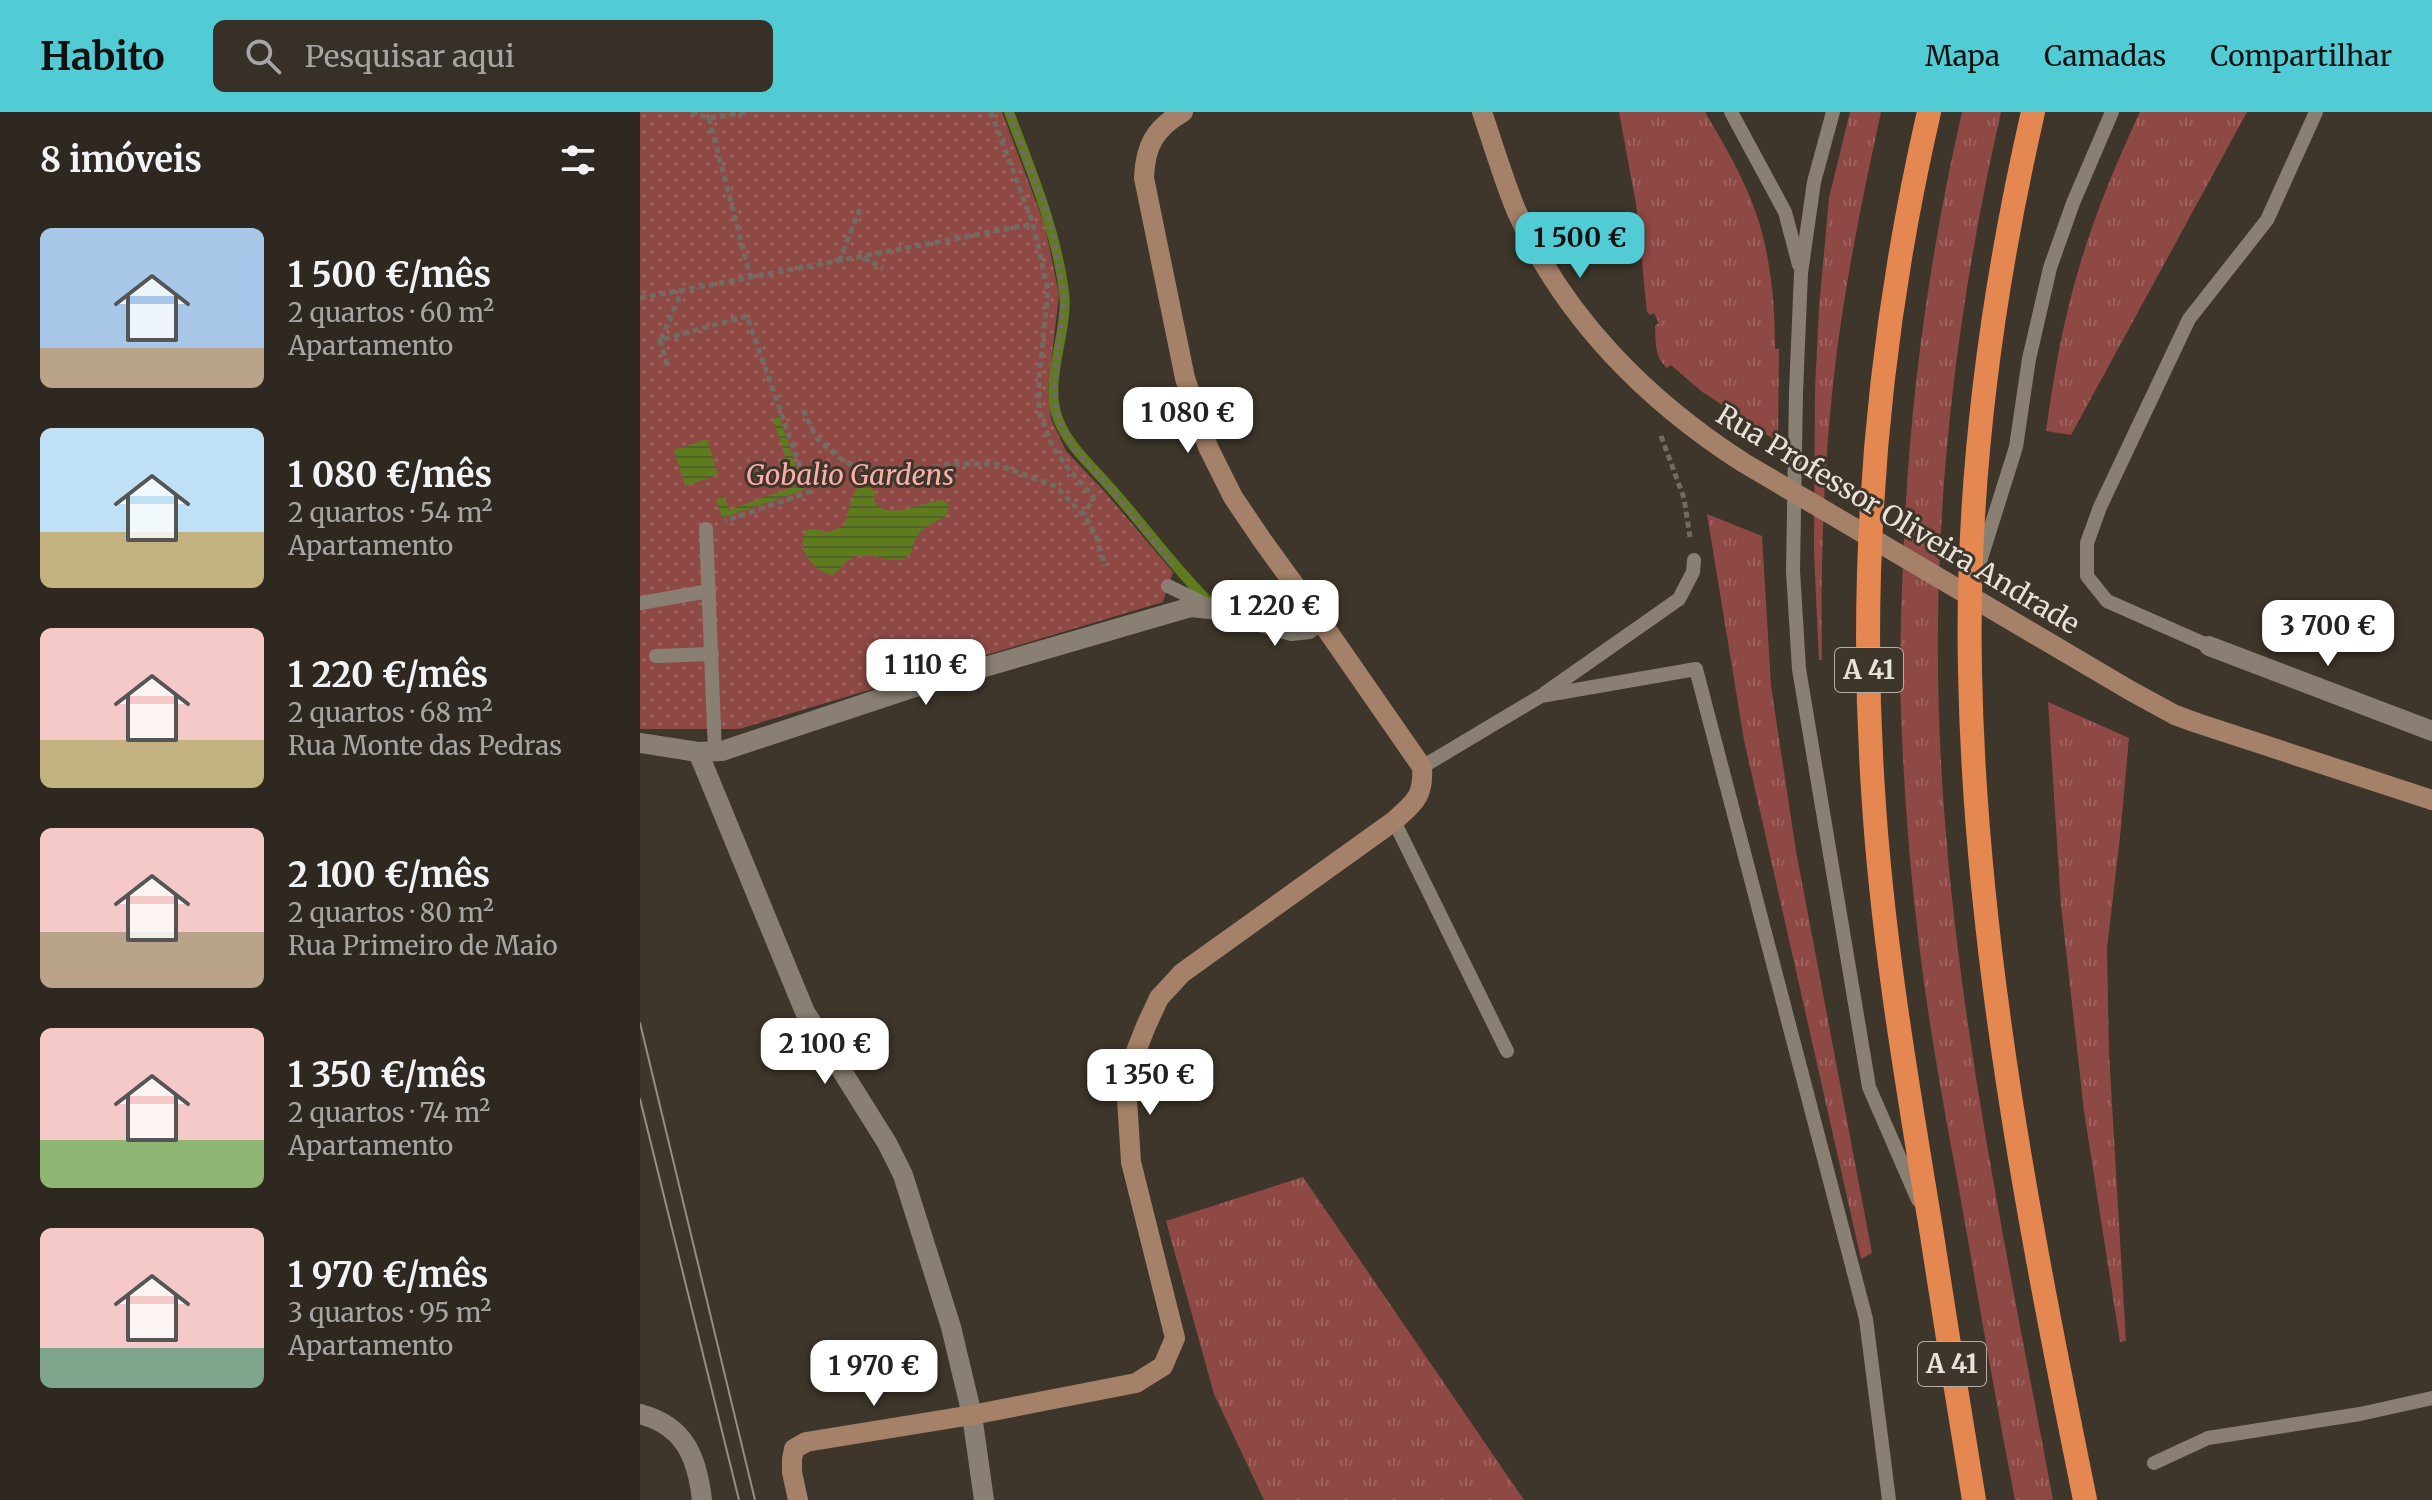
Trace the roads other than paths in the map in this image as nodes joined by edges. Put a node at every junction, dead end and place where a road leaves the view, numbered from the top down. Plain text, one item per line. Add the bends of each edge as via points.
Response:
1 (1183, 112) edge
2 (1482, 112) edge
3 (1731, 112) edge
4 (1833, 112) edge
5 (1929, 112) edge
6 (2033, 112) edge
7 (2112, 112) edge
8 (2316, 112) edge
9 (1801, 273) junction
10 (706, 529) road end
11 (1694, 560) road end
12 (1168, 586) dead end
13 (709, 591) junction
14 (1970, 595) junction
15 (640, 603) edge
16 (1218, 610) junction
17 (1320, 620) junction
18 (2209, 646) joint
19 (712, 654) junction
20 (656, 656) dead end
21 (1541, 696) junction
22 (2432, 731) edge
23 (640, 743) edge
24 (707, 752) junction
25 (1422, 767) junction
26 (2432, 800) edge
27 (1394, 821) junction
28 (1507, 1051) dead end
29 (1931, 1229) junction
30 (2432, 1398) edge
31 (640, 1414) edge
32 (972, 1415) junction
33 (2154, 1463) dead end
34 (702, 1500) edge
35 (798, 1500) edge
36 (984, 1500) edge
37 (1889, 1500) edge
38 (1974, 1500) edge
39 (2085, 1500) edge

1 - 17 street via 1156,134 1145,156 1144,178 1185,378 1208,447 1233,497
2 - 26 street, Rua Professor Oliveira Andrade via 1516,210 1557,286 1614,359 1701,434 2175,715
3 - 9 lane via 1785,212
4 - 9 lane via 1814,182
5 - 29 highway, A 41 via 1885,358 1868,627 1884,920
6 - 14 highway via 1999,275 1985,385
7 - 14 lane via 2050,268 2016,447
8 - 18 lane via 2267,220 2189,319 2087,543 2087,576 2107,601
9 - 29 lane via 1793,571 1799,669 1869,1087
10 - 13 lane
11 - 21 lane via 1679,599
12 - 16 lane
13 - 15 lane
13 - 19 lane
14 - 39 highway via 1972,739 1984,902 2026,1183
16 - 17 street via 1291,631 1309,629
16 - 24 street via 1191,607
17 - 25 street
18 - 22 street
19 - 20 lane
19 - 24 lane
21 - 25 lane
21 - 37 lane via 1696,669 1866,1319
23 - 24 street
24 - 32 street via 805,1012 903,1175 947,1312
25 - 27 street via 1423,786
27 - 28 lane
27 - 32 street via 1182,973 1159,998 1146,1026 1127,1099 1131,1162 1175,1338 1163,1366 1136,1383
29 - 38 highway, A 41
30 - 33 lane via 2208,1438
31 - 34 street via 670,1426 682,1438 693,1457
32 - 35 street via 806,1442 794,1449
32 - 36 street

